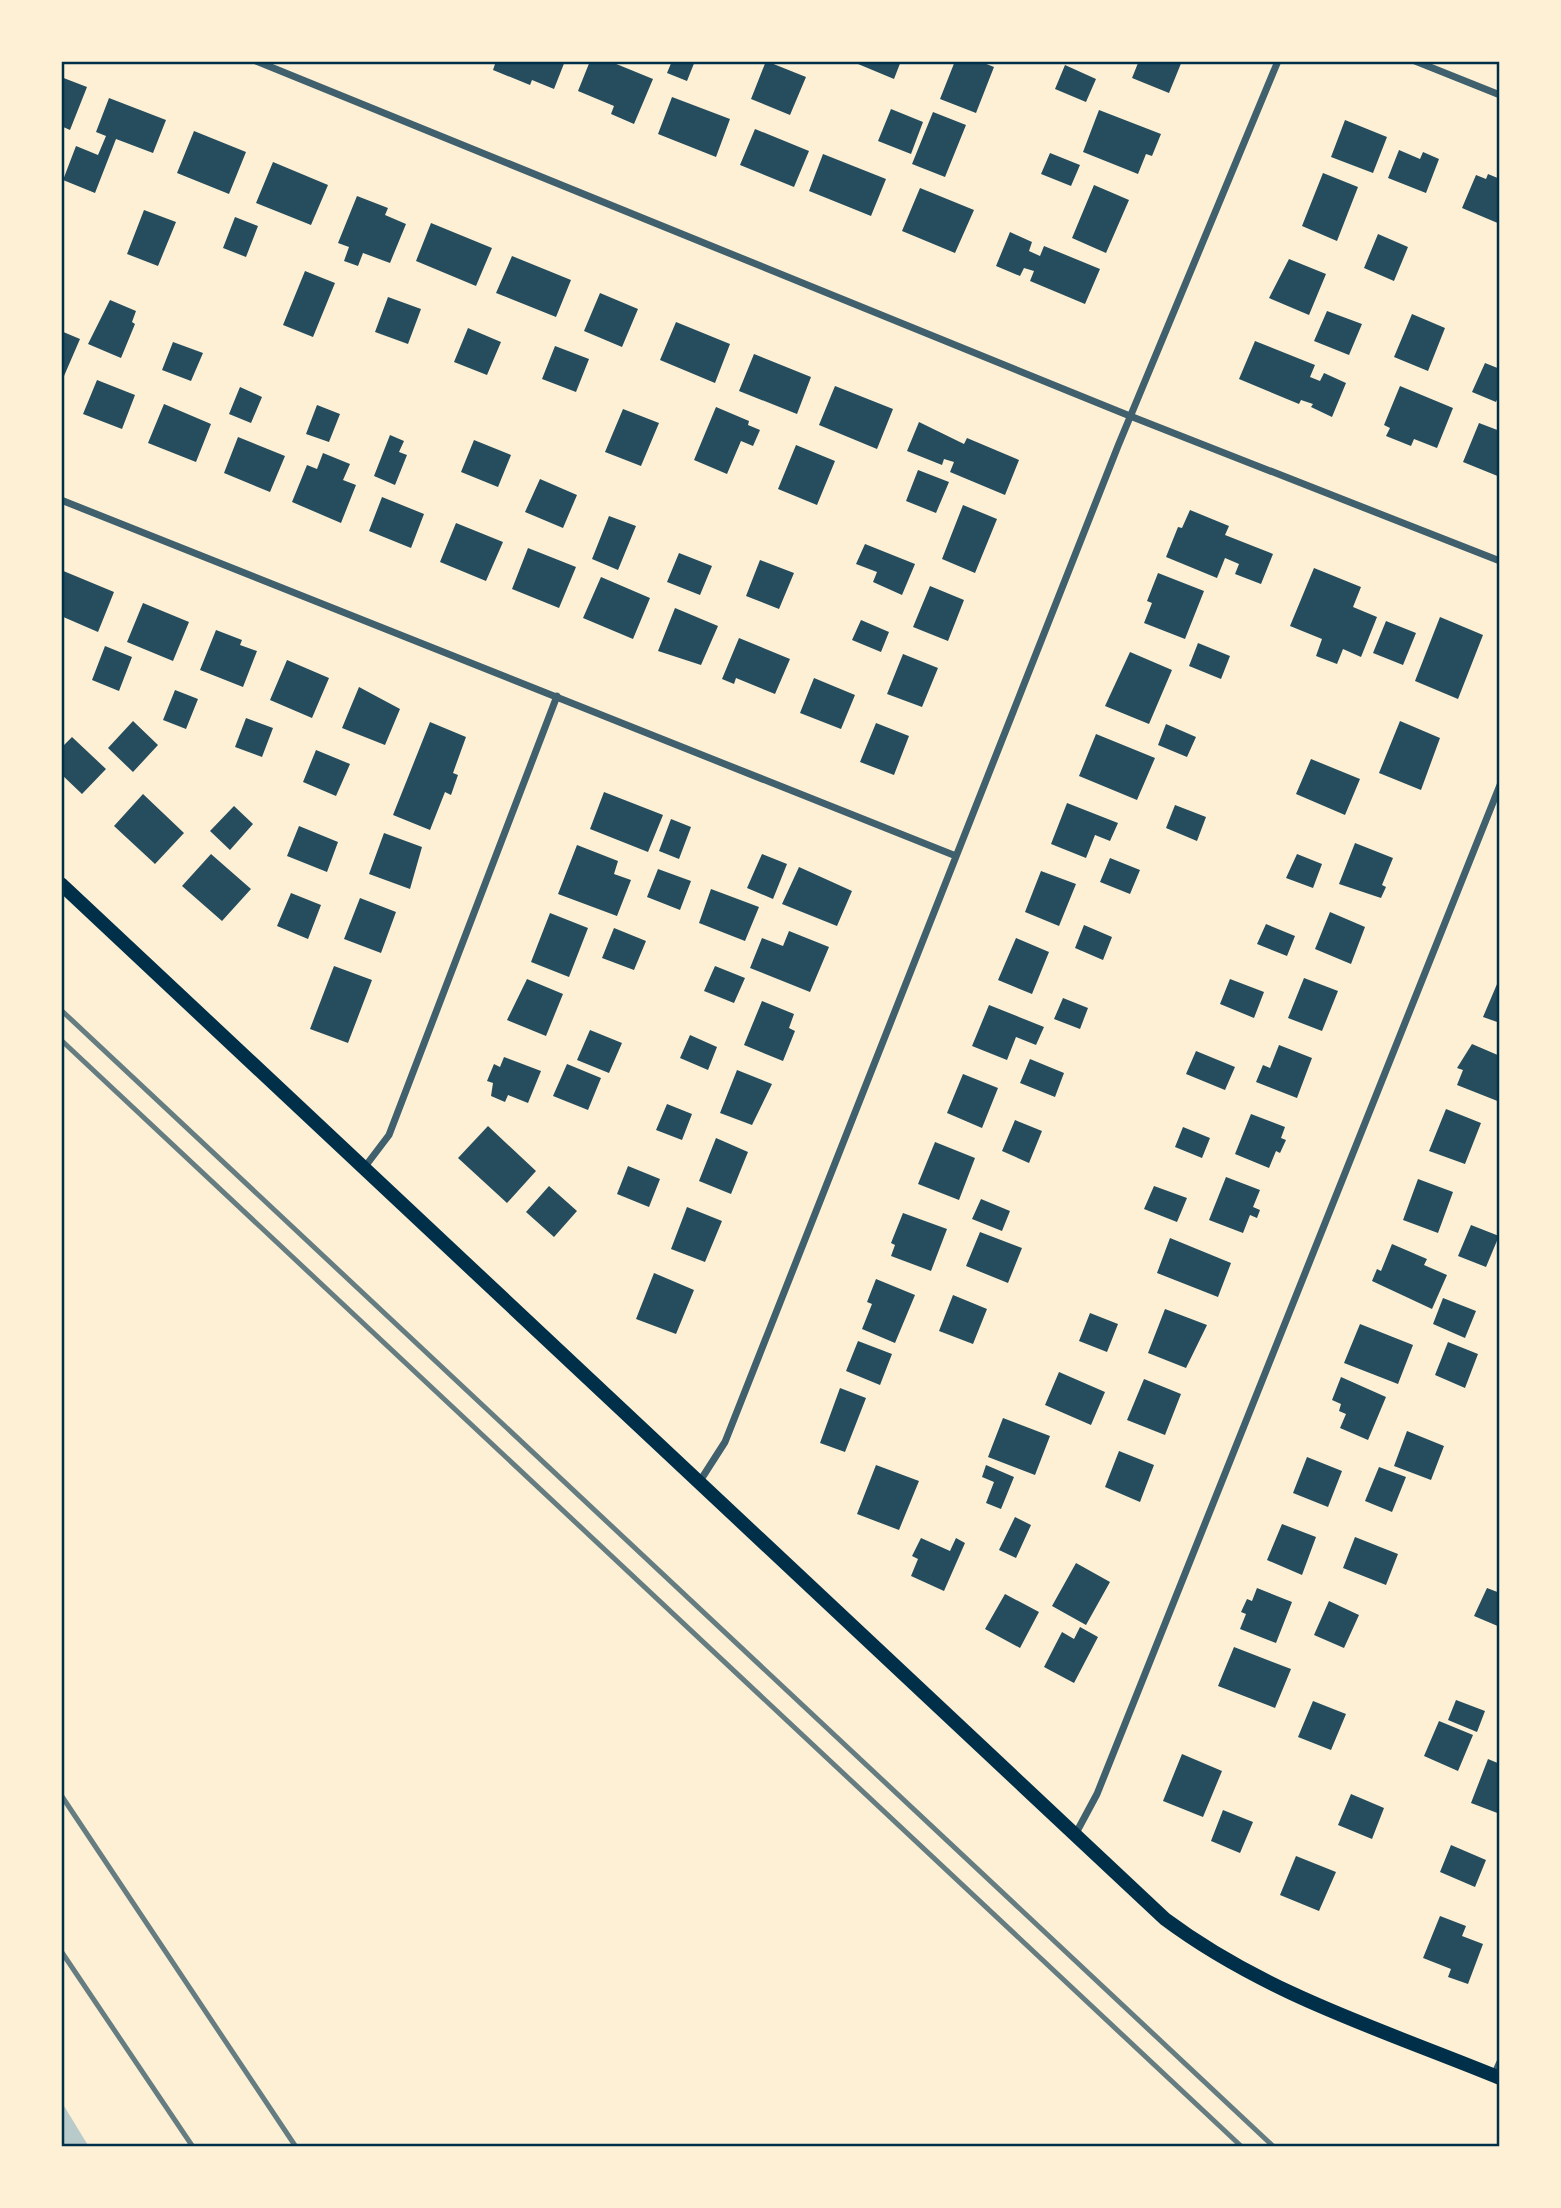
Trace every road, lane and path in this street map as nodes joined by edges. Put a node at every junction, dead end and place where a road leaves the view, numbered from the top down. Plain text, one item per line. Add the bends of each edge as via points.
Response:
1 (256, 61) edge
2 (1278, 61) edge
3 (1415, 61) edge
4 (1500, 95) edge
5 (1130, 416) junction
6 (61, 500) edge
7 (1500, 561) edge
8 (557, 696) junction
9 (1500, 785) edge
10 (956, 856) junction
11 (61, 884) edge
12 (364, 1168) junction
13 (700, 1481) junction
14 (1075, 1835) junction
15 (1498, 2072) edge

1 - 5 street
2 - 5 street
3 - 4 street
5 - 7 street
5 - 10 street
6 - 8 street
8 - 10 street
8 - 12 street via 389,1135
9 - 14 street via 1102,1781
10 - 13 street via 725,1442
11 - 12 main road
12 - 13 main road
13 - 14 main road
14 - 15 main road via 1165,1919 1248,1974

